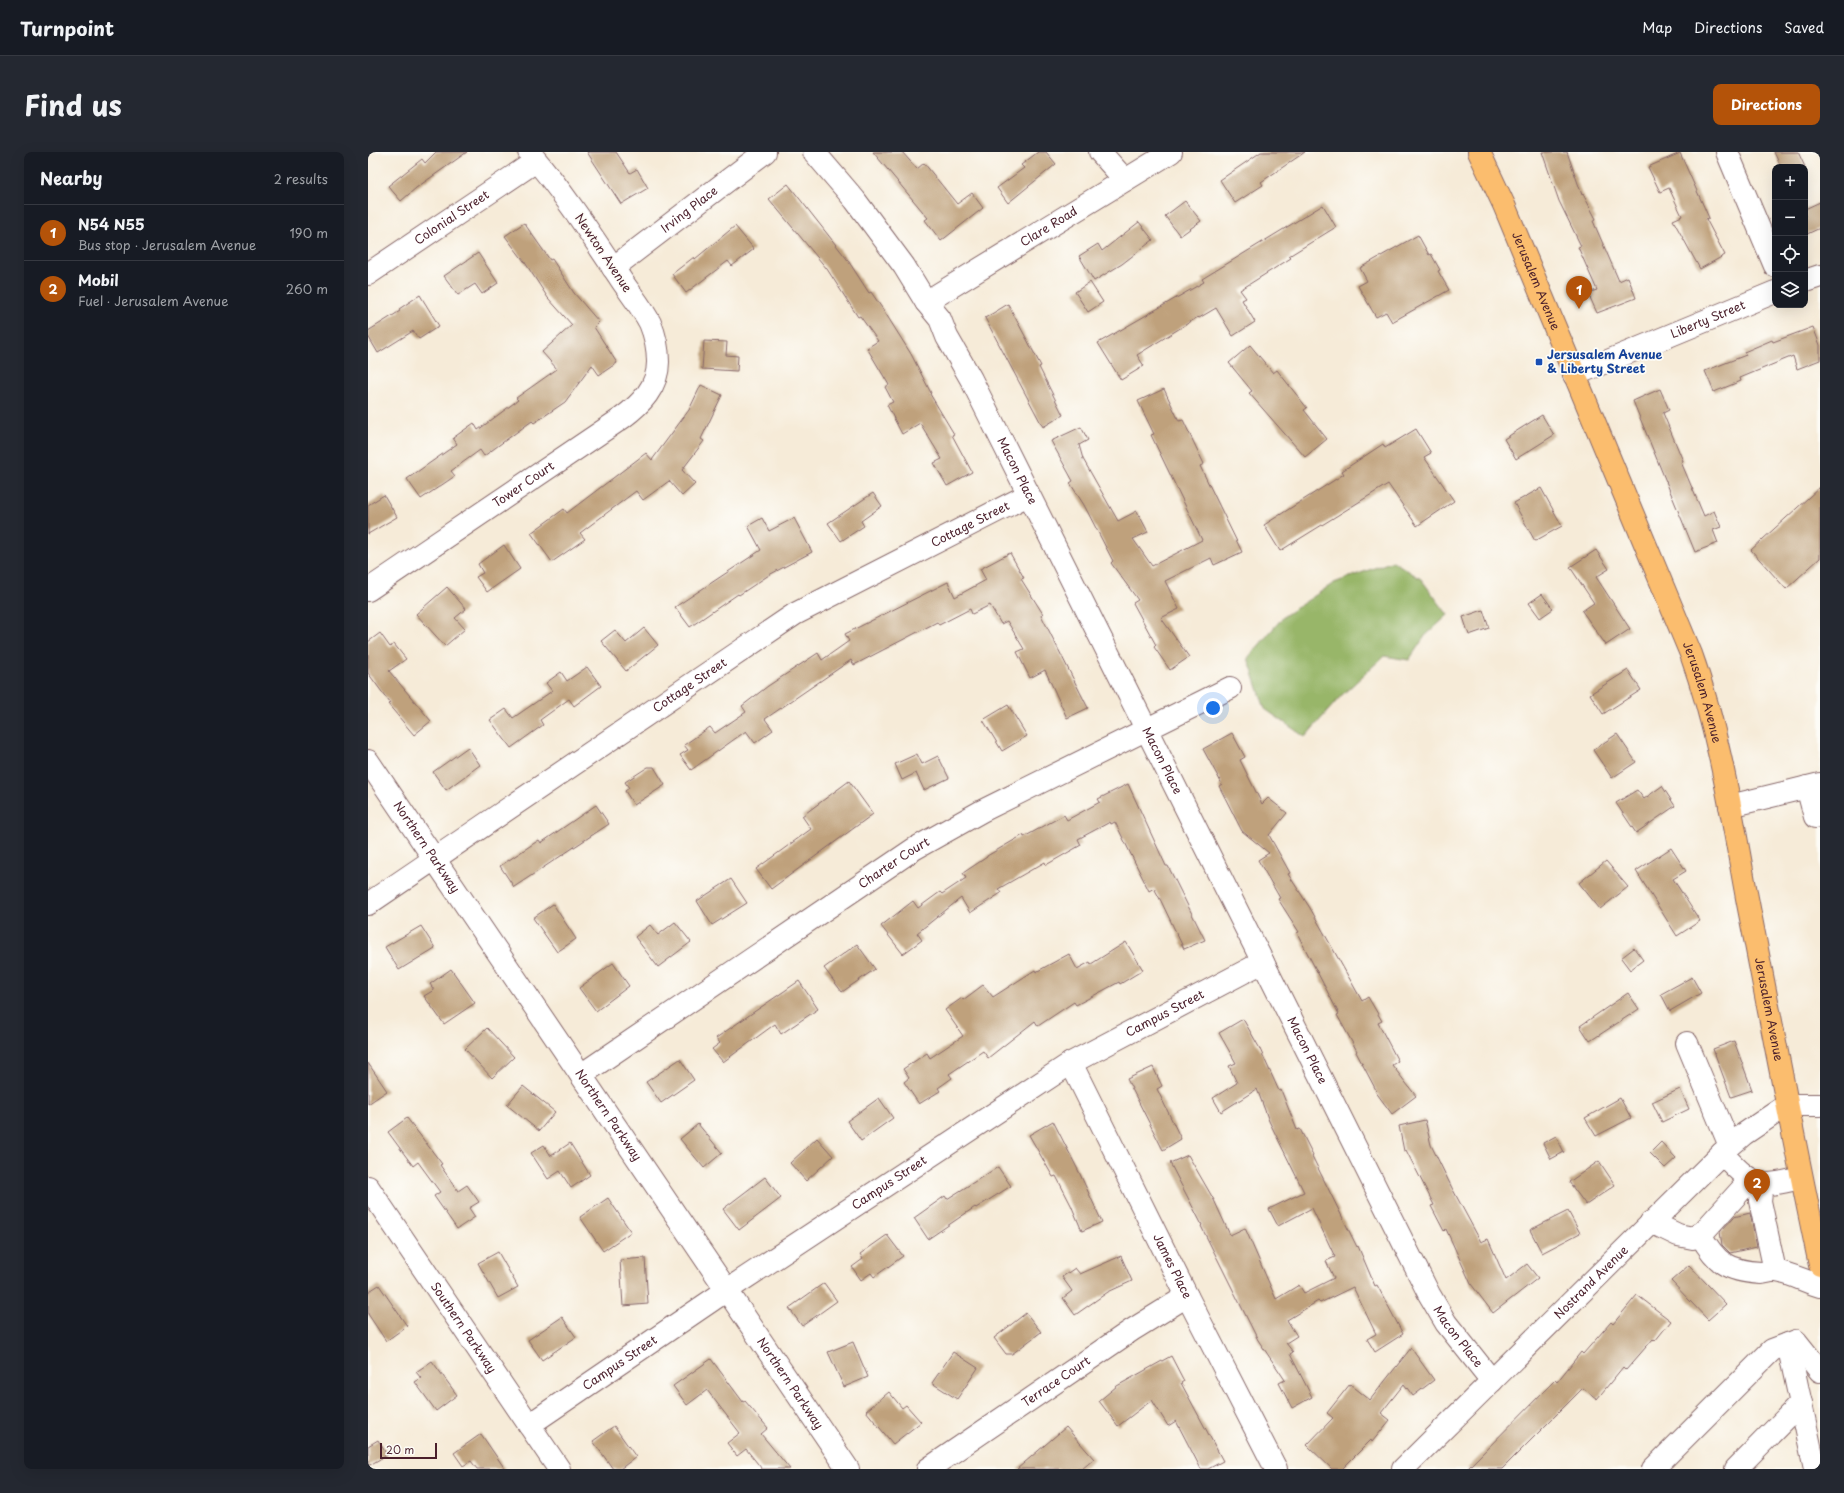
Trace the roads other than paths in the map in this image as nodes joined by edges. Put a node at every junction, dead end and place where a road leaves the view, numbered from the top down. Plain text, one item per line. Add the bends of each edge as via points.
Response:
1 (765, 152) edge
2 (814, 152) edge
3 (1100, 152) edge
4 (1171, 152) edge
5 (1479, 152) edge
6 (1726, 152) edge
7 (533, 156) edge
8 (1125, 180) junction
9 (1772, 259) edge
10 (613, 268) junction
11 (368, 273) edge
12 (1820, 276) edge
13 (1808, 280) edge
14 (1772, 293) edge
15 (926, 302) junction
16 (658, 362) joint
17 (1574, 375) junction
18 (1028, 495) junction
19 (368, 590) edge
20 (1230, 688) dead end
21 (1147, 729) junction
22 (368, 761) edge
23 (1814, 786) edge
24 (1730, 806) junction
25 (1820, 816) edge
26 (434, 859) junction
27 (368, 904) edge
28 (1263, 962) junction
29 (1687, 1043) dead end
30 (1071, 1063) junction
31 (581, 1075) junction
32 (1787, 1104) junction
33 (1820, 1105) edge
34 (1726, 1149) junction
35 (1801, 1178) junction
36 (1756, 1181) junction
37 (368, 1187) edge
38 (1652, 1222) junction
39 (1700, 1234) junction
40 (1820, 1265) edge
41 (1775, 1271) junction
42 (1820, 1286) edge
43 (727, 1290) junction
44 (1187, 1296) junction
45 (1788, 1344) junction
46 (1820, 1371) edge
47 (1492, 1381) junction
48 (1801, 1403) junction
49 (529, 1425) junction
50 (559, 1469) edge
51 (848, 1469) edge
52 (928, 1469) edge
53 (1276, 1469) edge
54 (1404, 1469) edge
55 (1652, 1469) edge
56 (1736, 1469) edge
57 (1815, 1469) edge

1 - 10 street, Irving Place
2 - 15 street, Macon Place via 855,200 904,266
3 - 8 street
4 - 8 street, Clare Road
5 - 17 main road, Jerusalem Avenue via 1504,205
6 - 9 street
7 - 10 street, Newton Avenue via 570,204
7 - 11 street, Colonial Street
8 - 15 street, Clare Road
10 - 16 street, Newton Avenue via 649,323 657,346
12 - 13 street
14 - 17 street, Liberty Street
15 - 18 street, Macon Place via 940,319
16 - 19 street, Tower Court via 656,376 649,392 639,405
17 - 24 main road, Jerusalem Avenue via 1693,659 1708,704
18 - 21 street, Macon Place
18 - 26 street, Cottage Street via 795,614
20 - 21 street, Charter Court
21 - 28 street, Macon Place
21 - 31 street, Charter Court via 982,811 914,849
22 - 26 street, Northern Parkway
23 - 24 street
23 - 25 street via 1815,817
24 - 32 main road, Jerusalem Avenue
26 - 27 street, Cottage Street
26 - 31 street, Northern Parkway
28 - 30 street, Campus Street
28 - 47 street, Macon Place via 1429,1294 1446,1323
29 - 34 street
30 - 43 street, Campus Street
30 - 44 street, James Place
31 - 43 street, Northern Parkway
32 - 33 street
32 - 34 street, Nostrand Avenue
32 - 35 main road, Jerusalem Avenue
34 - 36 street via 1740,1172
34 - 38 street, Nostrand Avenue
35 - 36 street via 1766,1184
35 - 40 main road, Jerusalem Avenue
36 - 39 street
36 - 41 street
37 - 49 street, Southern Parkway
38 - 39 street via 1678,1235 1693,1238
38 - 47 street, Nostrand Avenue
39 - 41 street via 1709,1251 1720,1262 1735,1270 1763,1273
41 - 42 street
43 - 49 street, Campus Street
43 - 51 street, Northern Parkway
44 - 52 street, Terrace Court via 1132,1330
44 - 53 street, James Place
45 - 46 street via 1796,1341
45 - 48 street
45 - 55 street via 1772,1350
47 - 54 street, Nostrand Avenue
48 - 56 street
48 - 57 street
49 - 50 street, Southern Parkway

